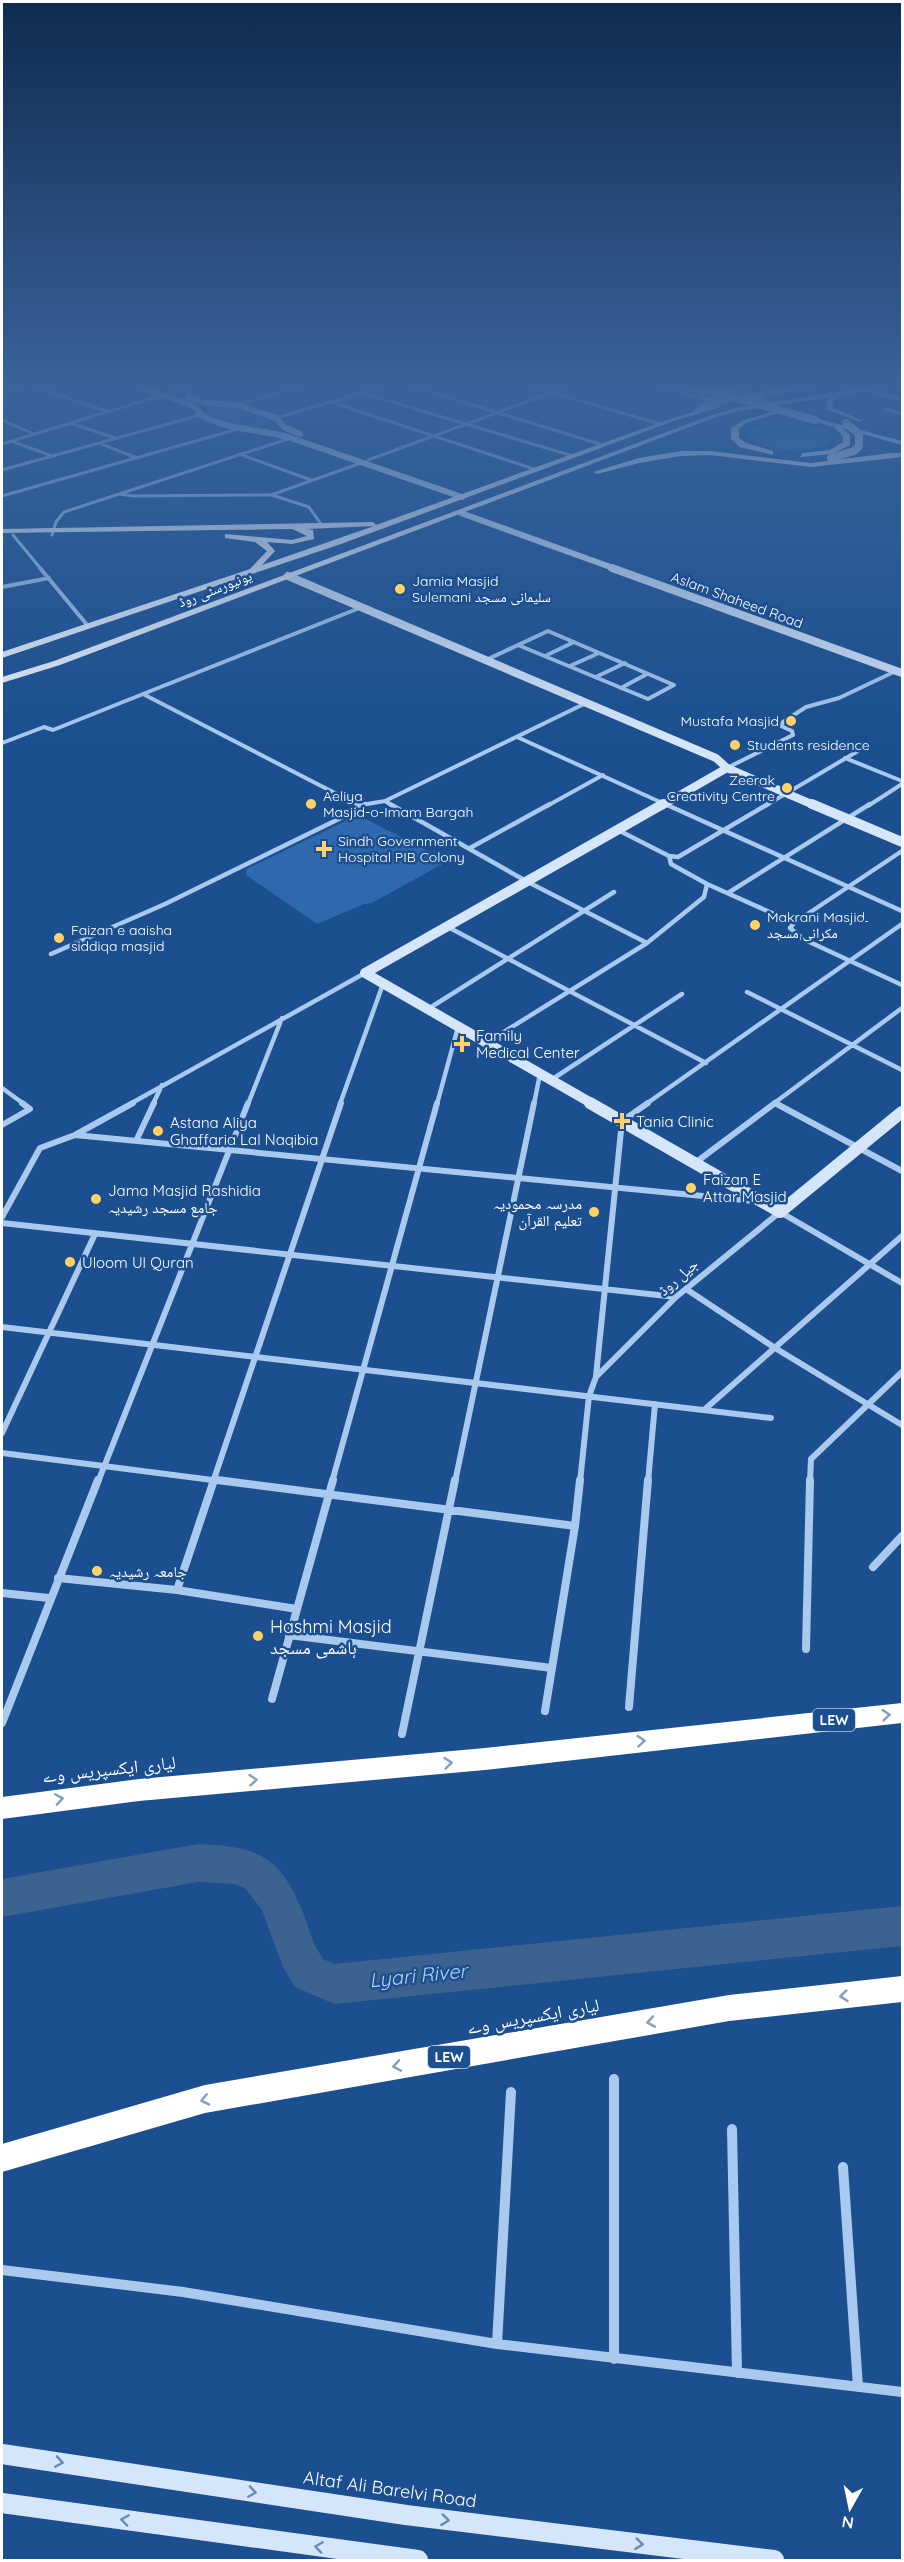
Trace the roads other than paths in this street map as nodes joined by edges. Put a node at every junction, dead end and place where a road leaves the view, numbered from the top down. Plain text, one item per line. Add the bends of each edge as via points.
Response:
1 (93, 502) edge
2 (292, 502) edge
3 (451, 502) edge
4 (491, 502) edge
5 (418, 513) junction
6 (461, 513) junction
7 (323, 526) junction
8 (282, 527) junction
9 (2, 531) edge
10 (53, 533) junction
11 (2, 536) edge
12 (13, 536) junction
13 (251, 538) junction
14 (247, 573) junction
15 (288, 576) junction
16 (49, 578) junction
17 (2, 586) edge
18 (200, 590) junction
19 (362, 607) junction
20 (181, 617) junction
21 (88, 626) junction
22 (574, 642) junction
23 (518, 645) junction
24 (599, 653) junction
25 (2, 655) edge
26 (545, 656) junction
27 (486, 660) junction
28 (2, 663) edge
29 (625, 663) junction
30 (570, 666) junction
31 (899, 672) edge
32 (2, 673) edge
33 (647, 674) junction
34 (596, 677) junction
35 (2, 680) edge
36 (621, 688) junction
37 (143, 694) junction
38 (586, 703) junction
39 (518, 737) junction
40 (2, 743) edge
41 (858, 751) dead end
42 (845, 758) junction
43 (727, 768) junction
44 (603, 776) junction
45 (903, 783) edge
46 (788, 793) junction
47 (385, 801) junction
48 (665, 803) junction
49 (361, 805) junction
50 (847, 819) junction
51 (618, 830) junction
52 (725, 830) junction
53 (903, 842) edge
54 (470, 848) junction
55 (903, 851) edge
56 (669, 856) junction
57 (785, 857) junction
58 (526, 880) junction
59 (707, 884) junction
60 (849, 886) junction
61 (614, 892) dead end
62 (728, 893) junction
63 (583, 910) junction
64 (903, 910) edge
65 (794, 923) junction
66 (903, 924) edge
67 (446, 926) junction
68 (647, 943) junction
69 (51, 954) dead end
70 (508, 960) junction
71 (850, 961) junction
72 (365, 973) junction
73 (383, 984) junction
74 (903, 986) edge
75 (568, 991) junction
76 (747, 992) dead end
77 (682, 994) dead end
78 (903, 1008) edge
79 (428, 1010) junction
80 (781, 1010) junction
81 (282, 1018) junction
82 (636, 1026) junction
83 (458, 1027) junction
84 (486, 1043) junction
85 (853, 1045) junction
86 (705, 1063) junction
87 (903, 1071) edge
88 (540, 1074) junction
89 (551, 1080) junction
90 (162, 1085) junction
91 (2, 1088) edge
92 (775, 1103) junction
93 (903, 1112) edge
94 (622, 1121) junction
95 (2, 1125) edge
96 (75, 1135) junction
97 (136, 1141) junction
98 (860, 1148) junction
99 (230, 1150) junction
100 (321, 1159) junction
101 (695, 1163) junction
102 (419, 1168) junction
103 (903, 1171) edge
104 (518, 1178) junction
105 (615, 1187) junction
106 (761, 1201) junction
107 (780, 1212) junction
108 (2, 1217) edge
109 (2, 1223) edge
110 (95, 1233) junction
111 (903, 1236) edge
112 (192, 1244) junction
113 (289, 1255) junction
114 (870, 1264) junction
115 (392, 1266) junction
116 (497, 1278) junction
117 (903, 1283) edge
118 (605, 1289) junction
119 (686, 1289) junction
120 (676, 1297) junction
121 (2, 1327) edge
122 (48, 1333) junction
123 (152, 1345) junction
124 (775, 1348) junction
125 (256, 1357) junction
126 (363, 1370) junction
127 (903, 1372) edge
128 (596, 1377) junction
129 (475, 1383) junction
130 (589, 1396) junction
131 (655, 1404) junction
132 (869, 1404) junction
133 (704, 1410) junction
134 (771, 1418) dead end
135 (903, 1425) edge
136 (2, 1433) edge
137 (2, 1453) edge
138 (104, 1466) junction
139 (215, 1480) junction
140 (328, 1494) junction
141 (449, 1510) junction
142 (575, 1526) junction
143 (903, 1536) edge
144 (873, 1567) dead end
145 (58, 1578) junction
146 (177, 1590) junction
147 (2, 1593) edge
148 (49, 1598) junction
149 (297, 1609) junction
150 (289, 1635) junction
151 (806, 1649) dead end
152 (419, 1650) junction
153 (552, 1668) junction
154 (272, 1699) dead end
155 (629, 1707) dead end
156 (545, 1711) dead end
157 (903, 1713) edge
158 (2, 1723) edge
159 (402, 1734) dead end
160 (2, 1808) edge
161 (903, 1989) edge
162 (614, 2079) dead end
163 (512, 2092) dead end
164 (732, 2129) dead end
165 (2, 2158) edge
166 (843, 2167) dead end
167 (2, 2270) edge
168 (497, 2344) junction
169 (614, 2359) junction
170 (737, 2373) junction
171 (858, 2387) junction
172 (903, 2392) edge
173 (2, 2454) edge
174 (2, 2503) edge
175 (418, 2560) edge
176 (774, 2560) edge

1 - 10 street via 64,512
2 - 7 street via 309,507
3 - 5 main road, یونیورسٹی روڈ
4 - 6 main road, یونیورسٹی روڈ
5 - 7 main road via 383,523
5 - 14 main road, یونیورسٹی روڈ
6 - 15 main road, یونیورسٹی روڈ
6 - 31 street, Aslam Shaheed Road
7 - 8 main road
8 - 10 main road
8 - 13 main road via 301,529 311,535 299,542
9 - 10 main road
10 - 12 main road
10 - 13 main road
11 - 12 main road
12 - 16 street
13 - 14 main road via 271,551
14 - 18 main road, یونیورسٹی روڈ
15 - 19 street
15 - 20 main road, یونیورسٹی روڈ
16 - 17 street
16 - 21 street
18 - 20 main road via 103,633 118,635
18 - 21 main road, یونیورسٹی روڈ
19 - 27 street
19 - 37 street
20 - 35 main road, یونیورسٹی روڈ
21 - 25 main road, یونیورسٹی روڈ
22 - 23 street via 548,631
22 - 24 street
22 - 26 street
23 - 26 street
23 - 27 street
24 - 29 street
24 - 30 street
26 - 30 street
27 - 38 street
28 - 32 main road via 60,643 75,643 73,649
29 - 33 street via 650,673
29 - 34 street
30 - 34 street
31 - 43 street via 839,698 806,707 783,722 782,726 793,735
33 - 36 street
33 - 36 street via 674,685 648,699
34 - 36 street
37 - 40 street via 53,730 44,727
37 - 49 street
38 - 39 street
38 - 43 street via 716,758
39 - 44 street
39 - 47 street
41 - 42 street
42 - 45 street
42 - 46 street
43 - 46 street
43 - 48 street
44 - 48 street
44 - 54 street
45 - 50 street
46 - 50 street
46 - 52 street
47 - 49 street
47 - 54 street
48 - 51 street
48 - 52 street
49 - 69 street via 187,894
50 - 53 street
50 - 57 street
51 - 56 street
51 - 58 street
52 - 56 street via 678,856
52 - 57 street
54 - 58 street
55 - 60 street
56 - 59 street via 670,864
57 - 60 street
57 - 62 street
58 - 63 street
58 - 67 street
59 - 62 street
59 - 68 street via 704,897
60 - 64 street
60 - 65 street
61 - 63 street
62 - 65 street
63 - 68 street
63 - 70 street
65 - 71 street via 790,928 803,939
66 - 71 street
67 - 70 street
67 - 72 street
68 - 75 street
70 - 75 street
70 - 79 street
71 - 74 street
71 - 80 street
72 - 73 street
72 - 81 street
73 - 79 street
73 - 100 street
75 - 82 street
75 - 84 street
76 - 80 street
77 - 82 street
78 - 85 street
79 - 83 street
80 - 85 street
80 - 86 street
81 - 90 street
81 - 99 street
82 - 86 street
82 - 89 street
83 - 84 street
83 - 102 street
84 - 88 street
85 - 87 street
85 - 92 street
86 - 94 street
88 - 89 street
88 - 104 street
89 - 94 street
90 - 96 street
90 - 97 street
91 - 95 street via 30,1109
92 - 98 street
92 - 101 street
93 - 98 street, جیل روڈ
94 - 101 street
94 - 105 street
96 - 97 street
96 - 108 street via 40,1148
97 - 99 street
98 - 103 street
98 - 107 street, جیل روڈ
99 - 100 street
99 - 112 street
100 - 102 street
100 - 113 street
101 - 106 street
102 - 104 street
102 - 115 street
104 - 105 street
104 - 116 street
105 - 106 street
105 - 118 street
106 - 107 street
107 - 114 street
107 - 119 street, جیل روڈ
109 - 110 street
110 - 112 street
110 - 122 street
111 - 114 street
112 - 113 street
112 - 123 street
113 - 115 street
113 - 125 street
114 - 117 street
114 - 124 street
115 - 116 street
115 - 126 street
116 - 118 street
116 - 129 street
118 - 120 street
118 - 128 street
119 - 120 street, جیل روڈ
119 - 124 street
120 - 128 street, جیل روڈ
121 - 122 street
122 - 123 street
122 - 136 street
123 - 125 street
123 - 138 street
124 - 132 street
124 - 133 street
125 - 126 street
125 - 139 street
126 - 129 street
126 - 140 street
127 - 132 street
128 - 130 street, جیل روڈ
129 - 130 street
129 - 141 street
130 - 131 street
130 - 142 street, جیل روڈ
131 - 133 street
131 - 155 street
132 - 135 street
132 - 151 street via 811,1460
133 - 134 street
137 - 138 street
138 - 139 street
138 - 145 street
139 - 140 street
139 - 146 street
140 - 141 street
140 - 149 street
141 - 142 street
141 - 152 street
142 - 153 street, جیل روڈ
143 - 144 street
145 - 146 street
145 - 148 street
146 - 149 street
147 - 148 street
148 - 158 street
149 - 150 street
150 - 152 street
150 - 154 street
152 - 153 street
152 - 159 street
153 - 156 street, جیل روڈ
160 -> 157 highway, لیاری ایکسپریس وے / LEW
161 -> 165 highway, لیاری ایکسپریس وے / LEW via 729,2008 205,2099
162 - 169 street
163 - 168 street
164 - 170 street
166 - 171 street
167 - 168 street via 183,2292
168 - 169 street
169 - 170 street
170 - 171 street
171 - 172 street
173 -> 176 street, Altaf Ali Barelvi Road via 406,2515
175 -> 174 street

